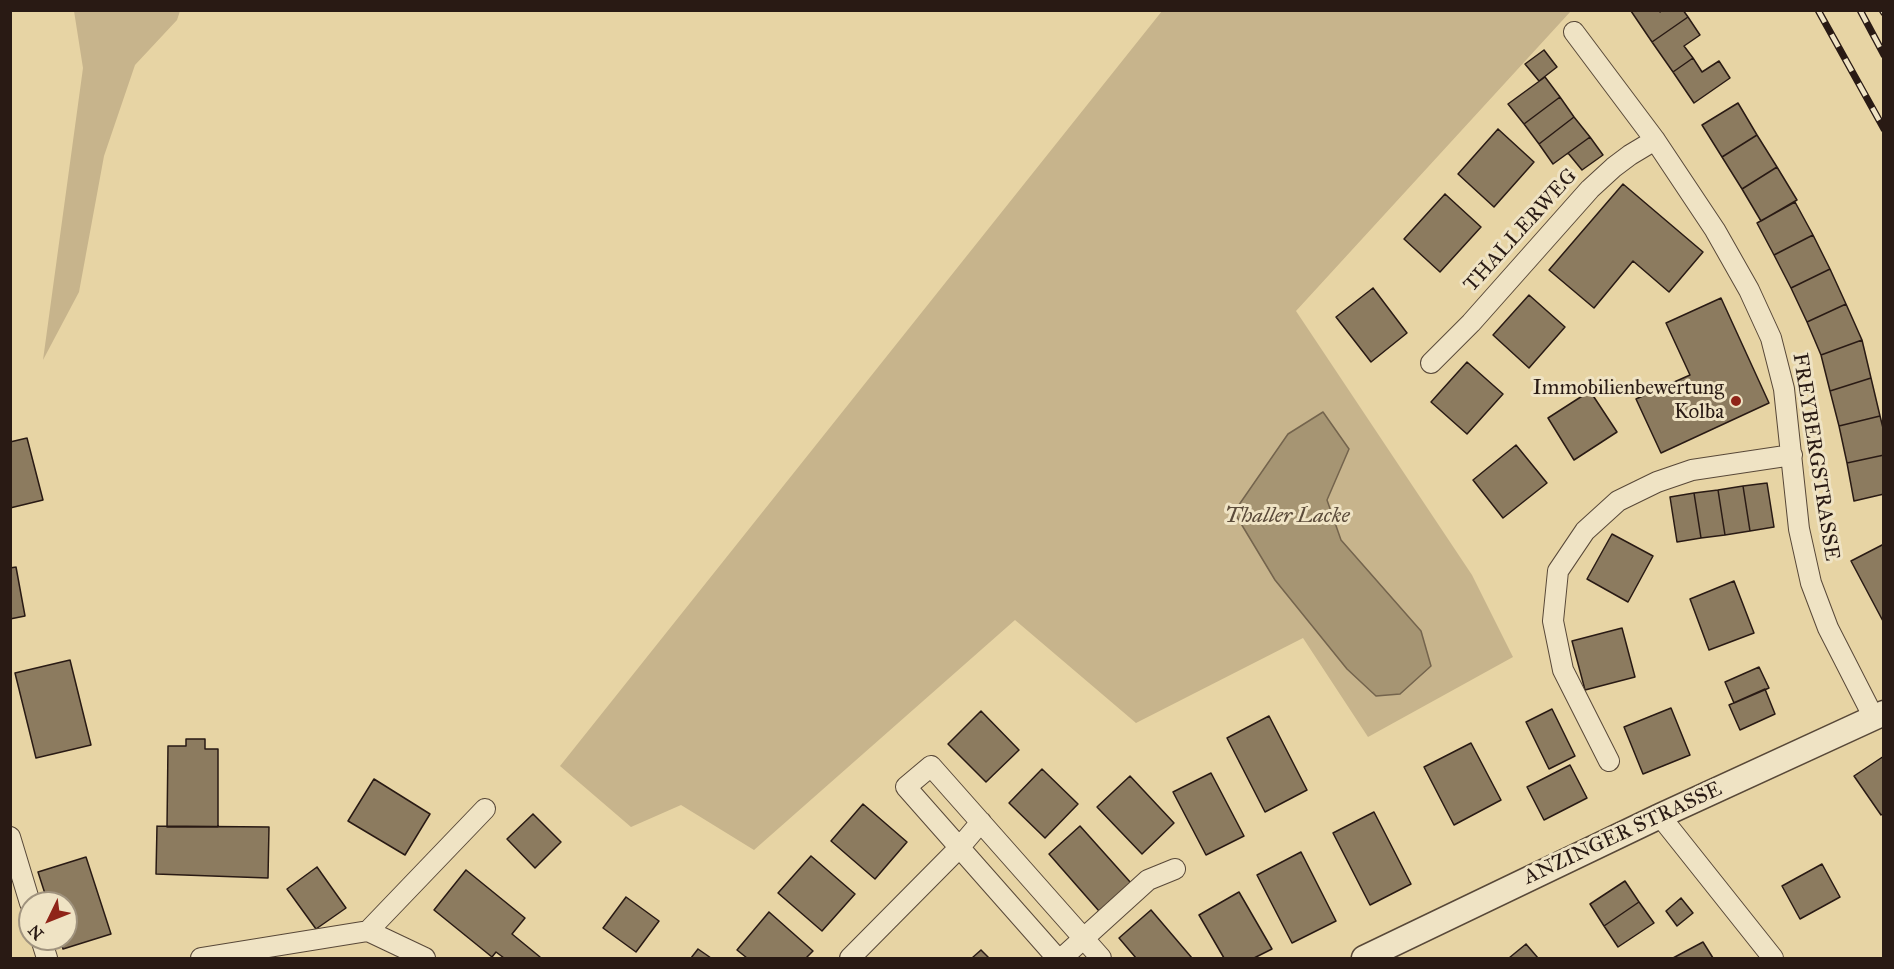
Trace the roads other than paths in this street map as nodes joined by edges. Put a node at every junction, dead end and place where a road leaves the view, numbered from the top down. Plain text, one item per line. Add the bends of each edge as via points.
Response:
1 (1574, 32) dead end
2 (1655, 140) junction
3 (1431, 363) dead end
4 (1792, 455) junction
5 (1879, 716) edge
6 (1609, 761) dead end
7 (485, 809) dead end
8 (1660, 816) junction
9 (981, 822) junction
10 (10, 837) edge
11 (959, 848) junction
12 (1175, 870) dead end
13 (26, 891) edge
14 (368, 931) junction
15 (1084, 939) junction
16 (201, 958) edge
17 (425, 958) edge
18 (850, 958) edge
19 (1057, 958) edge
20 (1062, 958) edge
21 (1101, 958) edge
22 (1364, 958) edge
23 (1773, 958) edge

1 - 2 street, FREYBERGSTRASSE
2 - 3 street, THALLERWEG via 1630,155 1590,189
2 - 4 street, FREYBERGSTRASSE via 1715,230 1771,338 1784,389
4 - 5 street, FREYBERGSTRASSE via 1799,529 1810,583 1828,628
4 - 6 street via 1692,470 1617,501 1585,531 1558,571 1553,621 1563,670
5 - 8 street, ANZINGER STRASSE
7 - 14 street
8 - 22 street, ANZINGER STRASSE
8 - 23 street
9 - 11 street
9 - 11 street via 931,766 906,788
9 - 15 street
10 - 13 street
11 - 18 street
11 - 19 street
12 - 15 street via 1148,880
14 - 16 street
14 - 17 street
15 - 20 street
15 - 21 street

